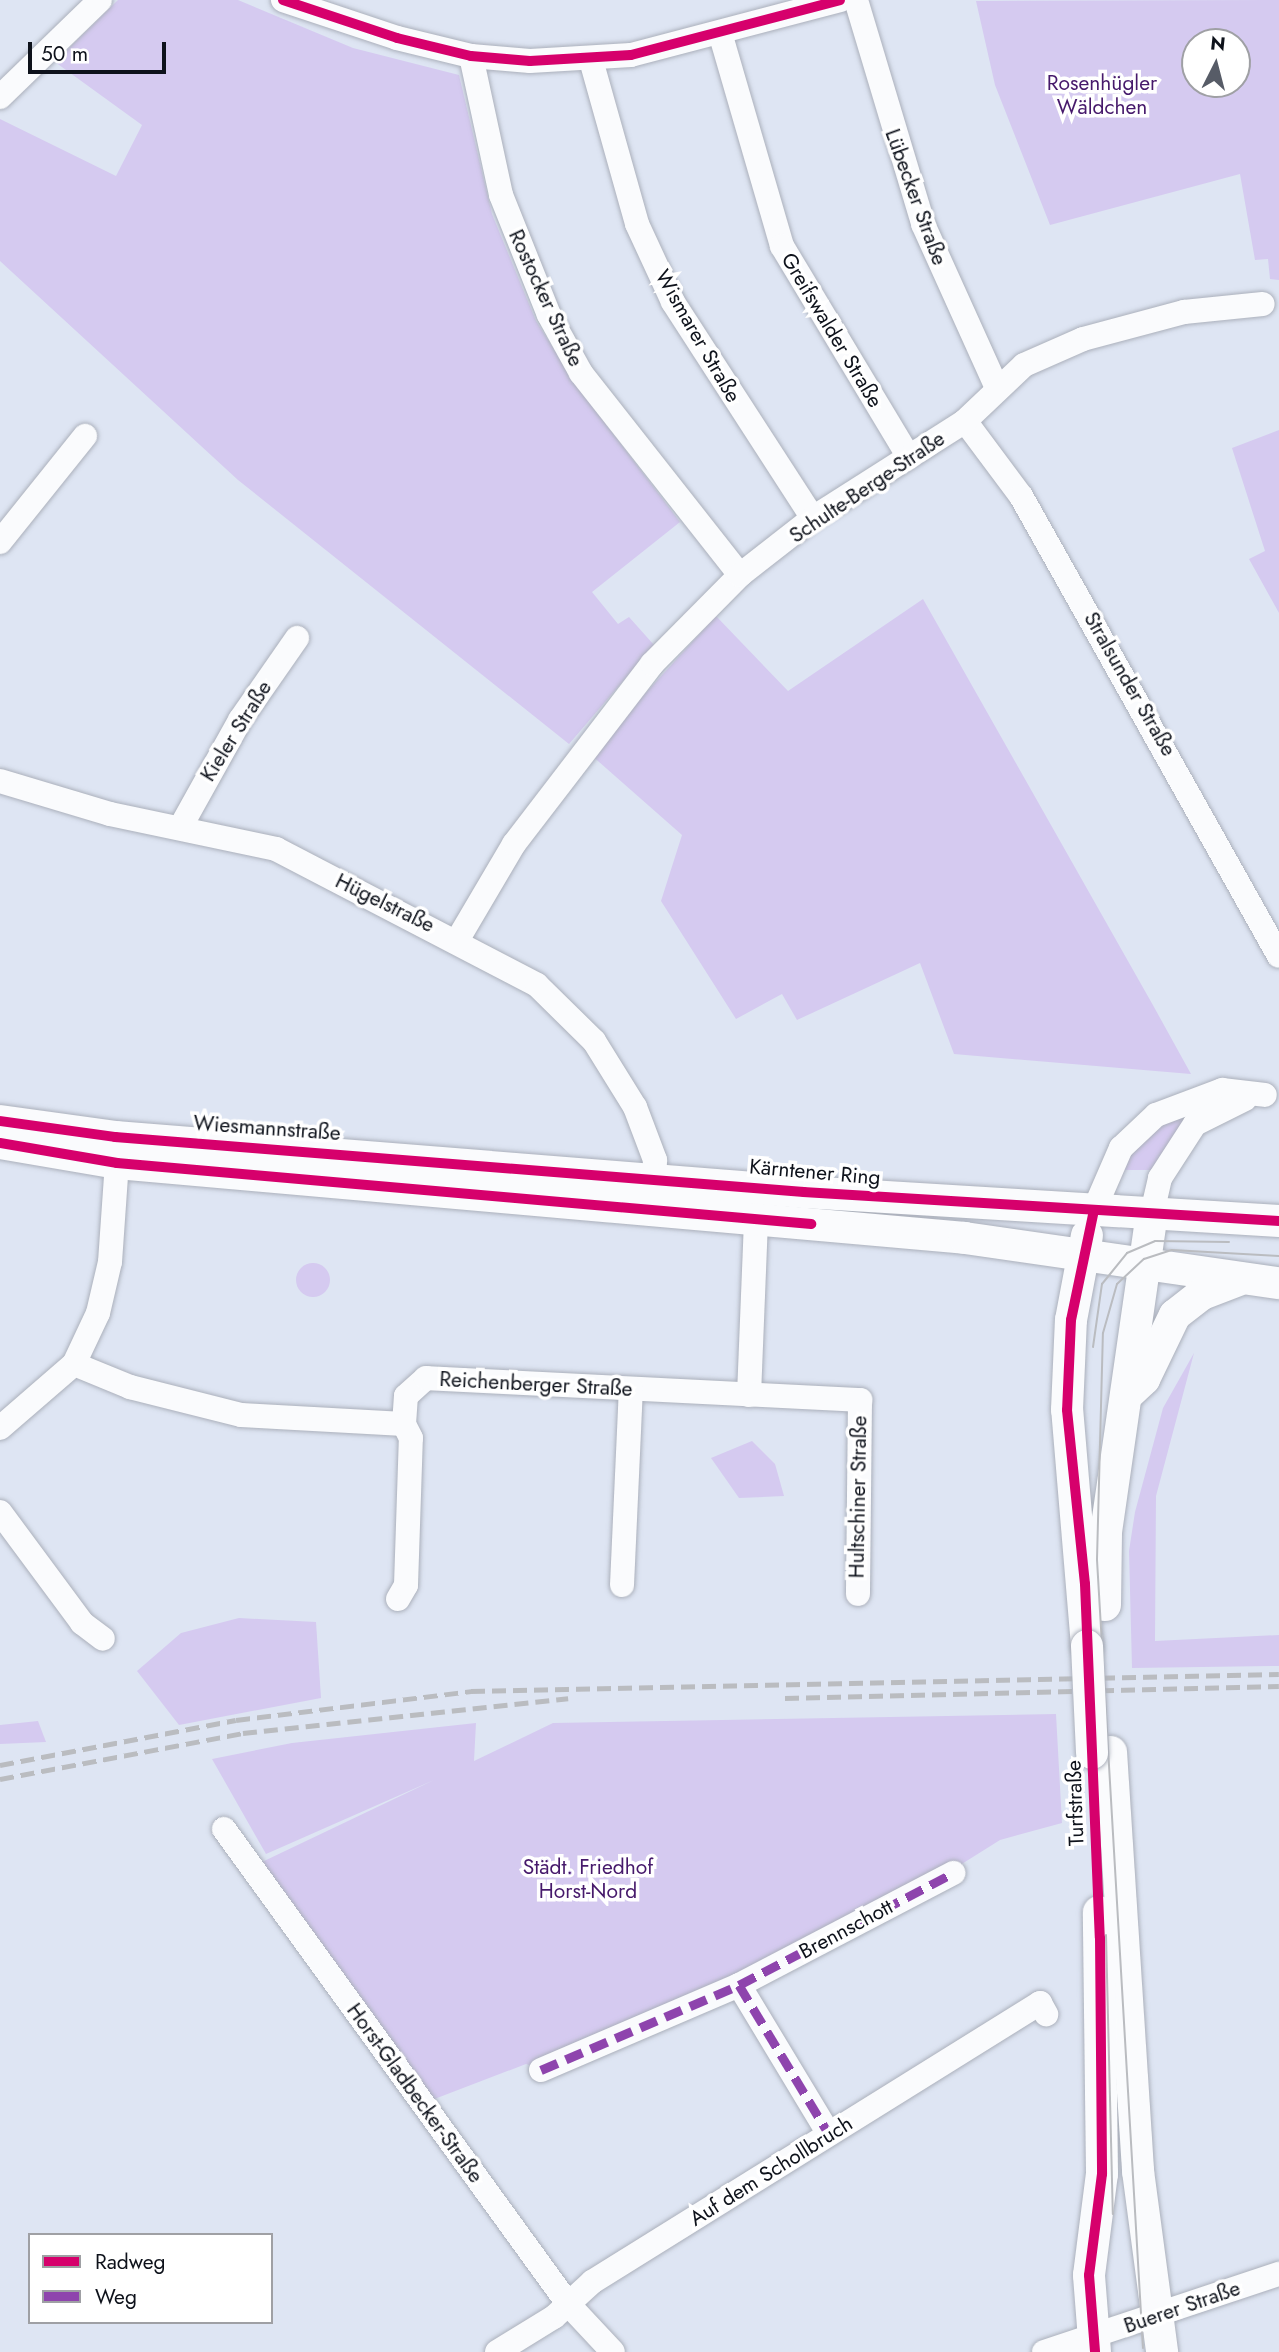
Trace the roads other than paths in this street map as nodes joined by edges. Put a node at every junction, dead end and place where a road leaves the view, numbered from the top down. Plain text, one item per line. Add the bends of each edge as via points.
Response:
1 (100, 0) edge
2 (283, 0) edge
3 (840, 0) edge
4 (856, 0) edge
5 (721, 36) junction
6 (471, 56) junction
7 (591, 60) junction
8 (0, 97) edge
9 (1263, 303) dead end
10 (996, 386) junction
11 (965, 421) junction
12 (85, 436) dead end
13 (909, 457) junction
14 (813, 518) junction
15 (0, 542) edge
16 (740, 575) junction
17 (297, 638) dead end
18 (0, 781) edge
19 (180, 828) junction
20 (458, 939) junction
21 (1279, 956) edge
22 (1272, 1095) edge
23 (0, 1121) edge
24 (0, 1143) edge
25 (117, 1163) junction
26 (665, 1178) junction
27 (532, 1181) junction
28 (1094, 1210) junction
29 (1152, 1213) junction
30 (673, 1215) junction
31 (1279, 1221) edge
32 (756, 1222) junction
33 (1082, 1253) junction
34 (1141, 1264) junction
35 (1241, 1279) junction
36 (1279, 1283) edge
37 (74, 1364) junction
38 (631, 1389) junction
39 (1129, 1394) junction
40 (749, 1395) junction
41 (860, 1400) joint
42 (404, 1424) junction
43 (0, 1428) edge
44 (0, 1512) edge
45 (622, 1586) dead end
46 (858, 1594) dead end
47 (398, 1599) dead end
48 (103, 1639) dead end
49 (1097, 1645) junction
50 (224, 1829) dead end
51 (953, 1872) dead end
52 (1110, 1938) junction
53 (739, 1986) junction
54 (1046, 2014) dead end
55 (541, 2070) dead end
56 (829, 2134) junction
57 (1279, 2274) edge
58 (569, 2305) junction
59 (1159, 2315) junction
60 (1101, 2339) edge
61 (497, 2352) edge
62 (612, 2352) edge
63 (1044, 2352) edge
64 (1162, 2352) edge

1 - 8 street
2 - 6 street via 328,19
3 - 5 street
4 - 10 street, Lübecker Straße via 923,224
5 - 7 street
5 - 13 street, Greifswalder Straße via 782,246
6 - 7 street
6 - 16 street, Rostocker Straße via 501,195 549,315 581,373
7 - 14 street, Wismarer Straße via 637,224 673,302
9 - 10 street, Schulte-Berge-Straße via 1229,303 1083,339 1024,365
10 - 11 street, Schulte-Berge-Straße
11 - 13 street, Schulte-Berge-Straße
11 - 21 street, Stralsunder Straße via 1021,496
12 - 15 street
13 - 14 street, Schulte-Berge-Straße
14 - 16 street, Schulte-Berge-Straße
16 - 20 street, Schulte-Berge-Straße via 657,659 579,753
17 - 19 street, Kieler Straße via 240,720
18 - 19 street, Hügelstraße
19 - 20 street, Hügelstraße via 276,849
20 - 26 street, Hügelstraße via 537,985 594,1041 635,1107
22 - 28 street via 1222,1090 1156,1115 1121,1148
22 - 29 street via 1233,1101 1195,1124 1160,1178
23 - 27 main road, Wiesmannstraße
24 - 25 main road
25 - 27 main road
25 - 37 street via 106,1289
26 - 27 main road, Kärntener Ring
26 - 28 main road, Kärntener Ring
26 - 30 street
27 - 30 main road
28 - 29 main road, Kärntener Ring
28 - 33 main road
29 - 31 main road, Kärntener Ring
29 - 34 main road
30 - 32 main road
32 - 33 main road via 846,1225
32 - 40 street
33 - 34 main road
33 - 49 main road, Turfstraße via 1071,1320 1067,1410
34 - 35 main road
34 - 39 main road, Turfstraße
35 - 36 main road
35 - 39 main road via 1202,1294 1175,1315 1144,1379
37 - 42 street via 187,1405 241,1415
37 - 43 street
38 - 40 street, Reichenberger Straße
38 - 42 street, Reichenberger Straße via 426,1378 406,1396
38 - 45 street
39 - 49 main road, Turfstraße via 1106,1540
40 - 41 street, Reichenberger Straße
41 - 46 street, Hultschiner Straße
42 - 47 street via 411,1438 406,1585
44 - 48 street via 82,1623
49 - 52 main road, Turfstraße, bridge
50 - 58 street, Horst-Gladbecker-Straße
51 - 53 street, Brennschott
52 - 59 main road, Turfstraße
52 - 60 main road, Turfstraße via 1102,2174 1093,2224
53 - 55 street, Brennschott
53 - 56 street
54 - 56 street, Auf dem Schollbruch via 1040,2003
56 - 58 street, Auf dem Schollbruch via 592,2282
57 - 59 street, Buerer Straße
58 - 61 street, Auf dem Schollbruch
58 - 62 street, Horst-Gladbecker-Straße
59 - 60 street, Buerer Straße
59 - 64 main road, Turfstraße
60 - 63 street, Buerer Straße

